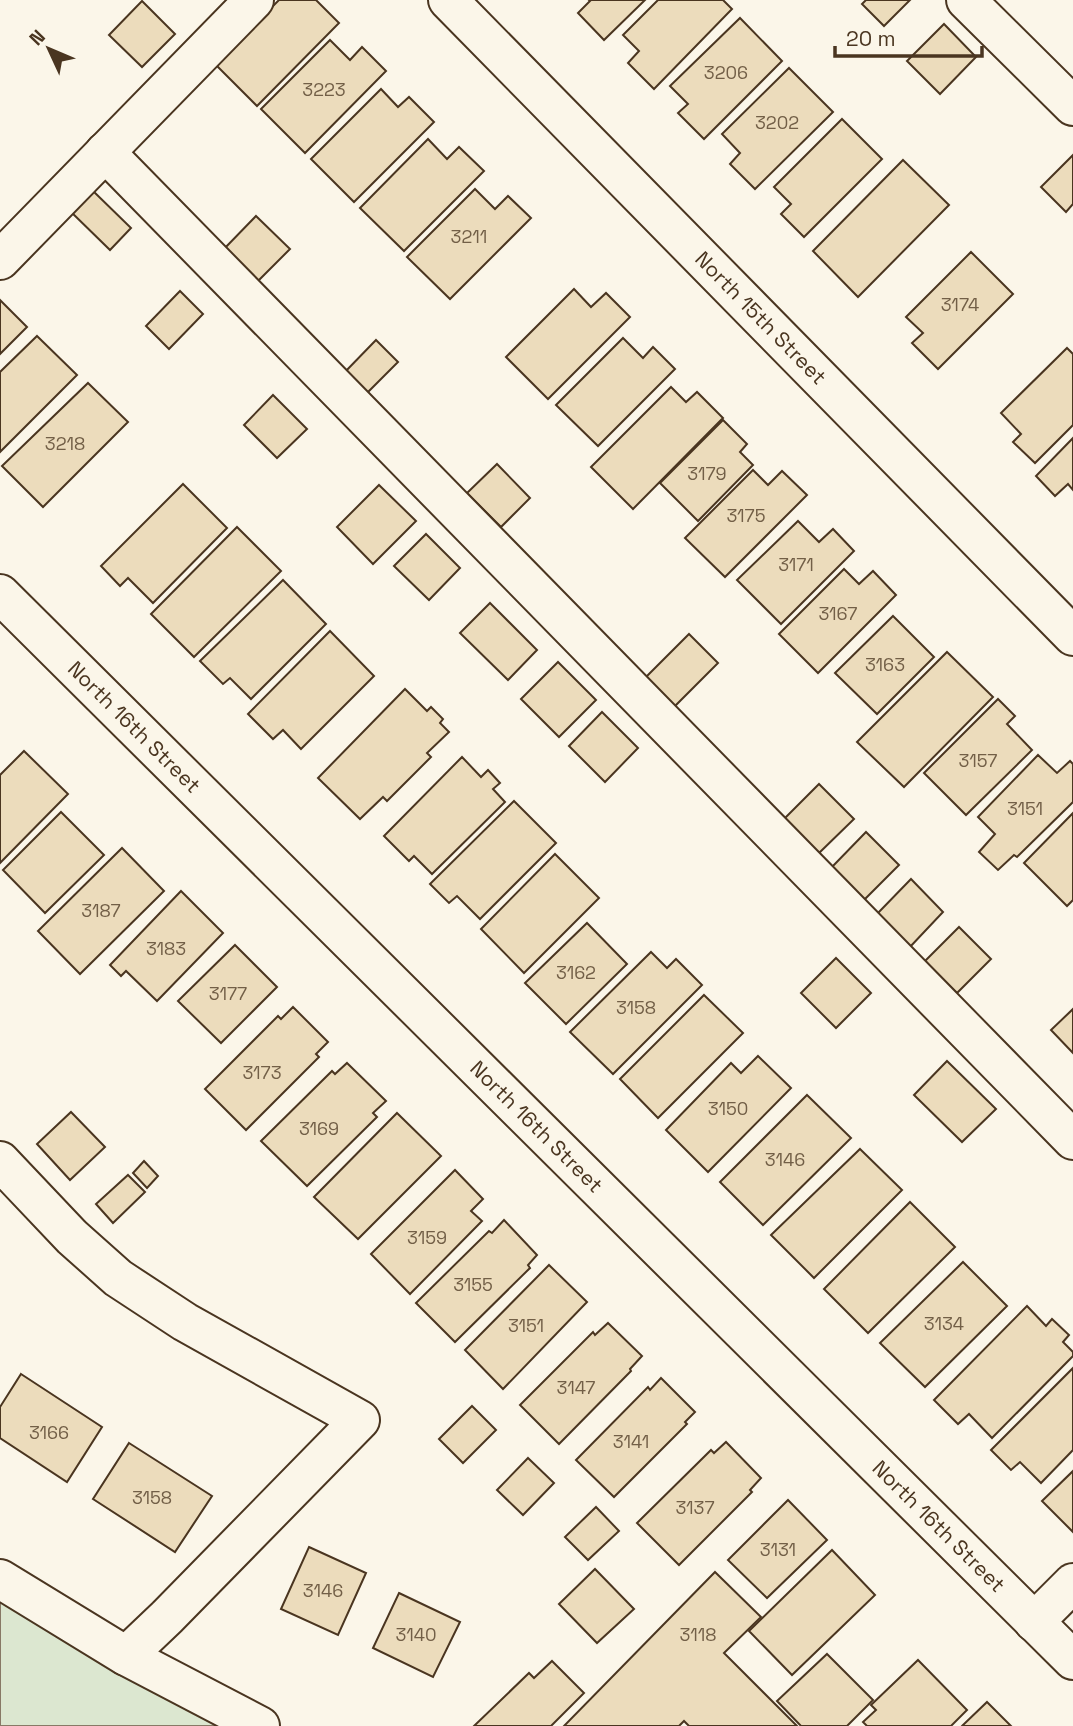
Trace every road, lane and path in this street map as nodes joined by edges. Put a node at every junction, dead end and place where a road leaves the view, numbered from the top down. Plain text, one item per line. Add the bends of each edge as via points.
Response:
1 (254, 0) edge
2 (447, 0) edge
3 (966, 0) edge
4 (1073, 106) edge
5 (105, 152) junction
6 (0, 260) edge
7 (0, 594) edge
8 (1073, 636) edge
9 (1073, 1140) edge
10 (0, 1161) edge
11 (0, 1579) edge
12 (1073, 1583) edge
13 (1034, 1622) junction
14 (126, 1656) junction
15 (1073, 1660) edge
16 (260, 1726) edge

1 - 5 street
2 - 8 street, North 15th Street
3 - 4 street
5 - 6 street
5 - 9 street
7 - 13 street, North 16th Street
10 - 14 street via 118,1278 185,1322 360,1420
11 - 14 street
12 - 13 street
13 - 15 street, North 16th Street
14 - 16 street

